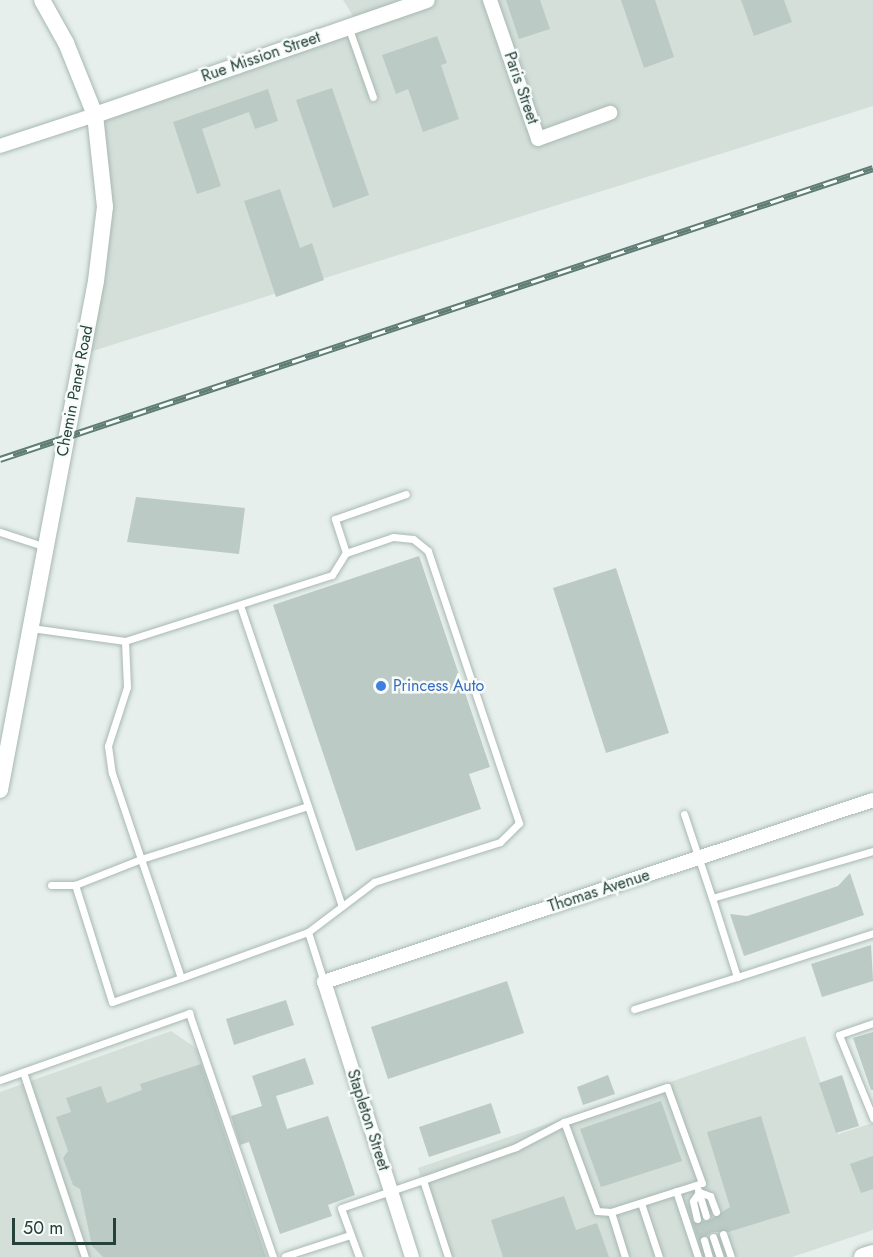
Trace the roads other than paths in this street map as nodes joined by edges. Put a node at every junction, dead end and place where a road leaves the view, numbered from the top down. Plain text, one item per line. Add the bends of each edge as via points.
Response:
1 (42, 0) edge
2 (427, 0) edge
3 (490, 0) edge
4 (348, 26) junction
5 (373, 97) dead end
6 (610, 113) dead end
7 (95, 115) junction
8 (0, 146) edge
9 (406, 494) dead end
10 (0, 531) edge
11 (46, 547) junction
12 (346, 553) junction
13 (240, 605) junction
14 (31, 628) junction
15 (125, 641) junction
16 (0, 790) edge
17 (873, 800) edge
18 (305, 807) junction
19 (684, 814) dead end
20 (873, 851) edge
21 (700, 857) junction
22 (141, 859) junction
23 (51, 885) dead end
24 (75, 885) junction
25 (712, 898) junction
26 (341, 904) junction
27 (308, 932) junction
28 (873, 933) edge
29 (737, 977) junction
30 (181, 978) junction
31 (324, 982) junction
32 (634, 1009) dead end
33 (873, 1023) edge
34 (23, 1072) junction
35 (0, 1080) edge
36 (873, 1118) edge
37 (564, 1122) junction
38 (423, 1180) junction
39 (698, 1189) junction
40 (390, 1191) junction
41 (676, 1191) junction
42 (641, 1203) junction
43 (612, 1212) junction
44 (716, 1212) dead end
45 (706, 1216) dead end
46 (697, 1219) dead end
47 (723, 1234) dead end
48 (350, 1235) junction
49 (713, 1237) dead end
50 (704, 1240) dead end
51 (307, 1253) edge
52 (873, 1254) edge
53 (285, 1256) edge
54 (85, 1257) edge
55 (273, 1257) edge
56 (358, 1257) edge
57 (412, 1257) edge
58 (448, 1257) edge
59 (625, 1257) edge
60 (660, 1257) edge
61 (698, 1257) edge
62 (709, 1257) edge
63 (720, 1257) edge
64 (732, 1257) edge
65 (863, 1257) edge

1 - 7 street, Chemin Panet Road via 66,43
2 - 4 street, Rue Mission Street
3 - 6 street, Paris Street via 538,139
4 - 5 lane
4 - 7 street, Rue Mission Street
7 - 8 street
7 - 11 street, Chemin Panet Road via 105,207 102,245
9 - 12 lane via 335,519
10 - 11 lane
11 - 14 street, Chemin Panet Road
12 - 13 lane via 332,575
12 - 26 lane via 393,537 413,539 428,551 519,823 500,842 374,882
13 - 15 lane
13 - 18 lane
14 - 15 lane
14 - 16 street, Chemin Panet Road
15 - 22 lane via 127,687 108,746 112,773
17 - 21 street, Thomas Avenue
18 - 22 lane
18 - 26 lane
19 - 21 lane
20 - 25 lane
21 - 25 lane
21 - 31 street, Thomas Avenue
22 - 24 lane
22 - 30 lane
23 - 24 lane
24 - 30 lane via 112,1002
25 - 29 lane
26 - 27 lane
27 - 30 lane
27 - 31 lane
28 - 29 lane
29 - 32 lane
31 - 40 street, Stapleton Street
33 - 36 lane via 839,1035
34 - 35 lane
34 - 54 lane
34 - 55 lane via 189,1013
37 - 38 lane via 516,1147
37 - 39 lane via 667,1087 702,1184
37 - 43 lane via 591,1204 597,1211
38 - 40 lane
38 - 58 lane
39 - 41 lane
39 - 44 lane via 710,1196
39 - 45 lane
39 - 46 lane via 693,1201
40 - 48 lane via 341,1208
40 - 57 street, Stapleton Street
41 - 42 lane
41 - 61 lane
42 - 43 lane
42 - 60 lane
43 - 59 lane
47 - 64 lane
48 - 51 lane
48 - 56 lane
49 - 63 lane
50 - 62 lane
51 - 53 lane
52 - 65 main road

